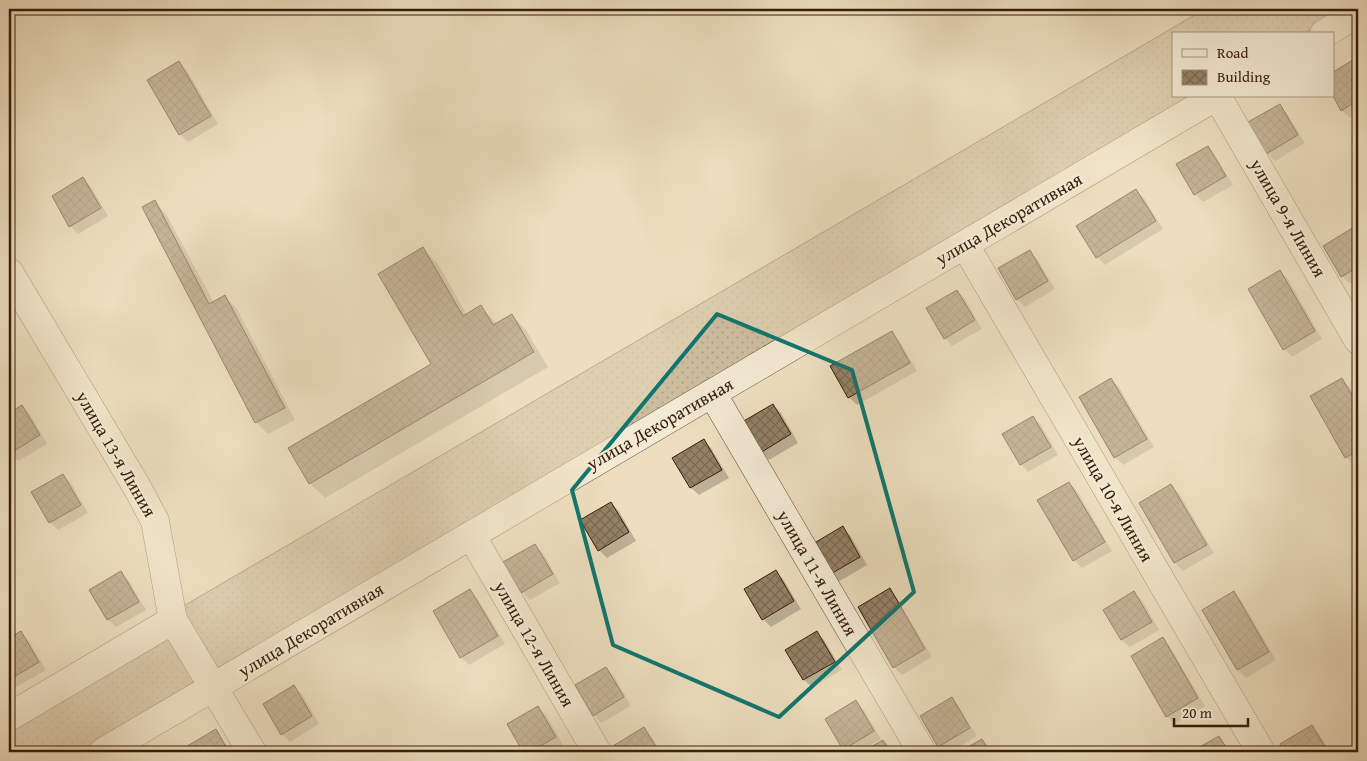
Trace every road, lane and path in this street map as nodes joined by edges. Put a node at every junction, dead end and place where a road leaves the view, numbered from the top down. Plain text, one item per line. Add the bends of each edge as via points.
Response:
1 (1358, 13) edge
2 (1327, 32) edge
3 (1214, 98) edge
4 (1218, 98) edge
5 (965, 245) junction
6 (9, 272) edge
7 (1358, 340) edge
8 (712, 394) junction
9 (471, 535) junction
10 (173, 620) junction
11 (214, 687) junction
12 (9, 716) edge
13 (103, 752) edge
14 (252, 752) edge
15 (597, 752) edge
16 (922, 752) edge
17 (1261, 752) edge

1 - 2 street
3 - 5 street, улица Декоративная
4 - 7 street, улица 9-я Линия
5 - 8 street, улица Декоративная
5 - 17 street, улица 10-я Линия
6 - 10 street, улица 13-я Линия via 155,521
8 - 9 street, улица Декоративная
8 - 16 street, улица 11-я Линия
9 - 11 street, улица Декоративная
9 - 15 street, улица 12-я Линия
10 - 11 street, улица 13-я Линия
10 - 12 street
11 - 13 street, улица Декоративная
11 - 14 street, улица 13-я Линия

